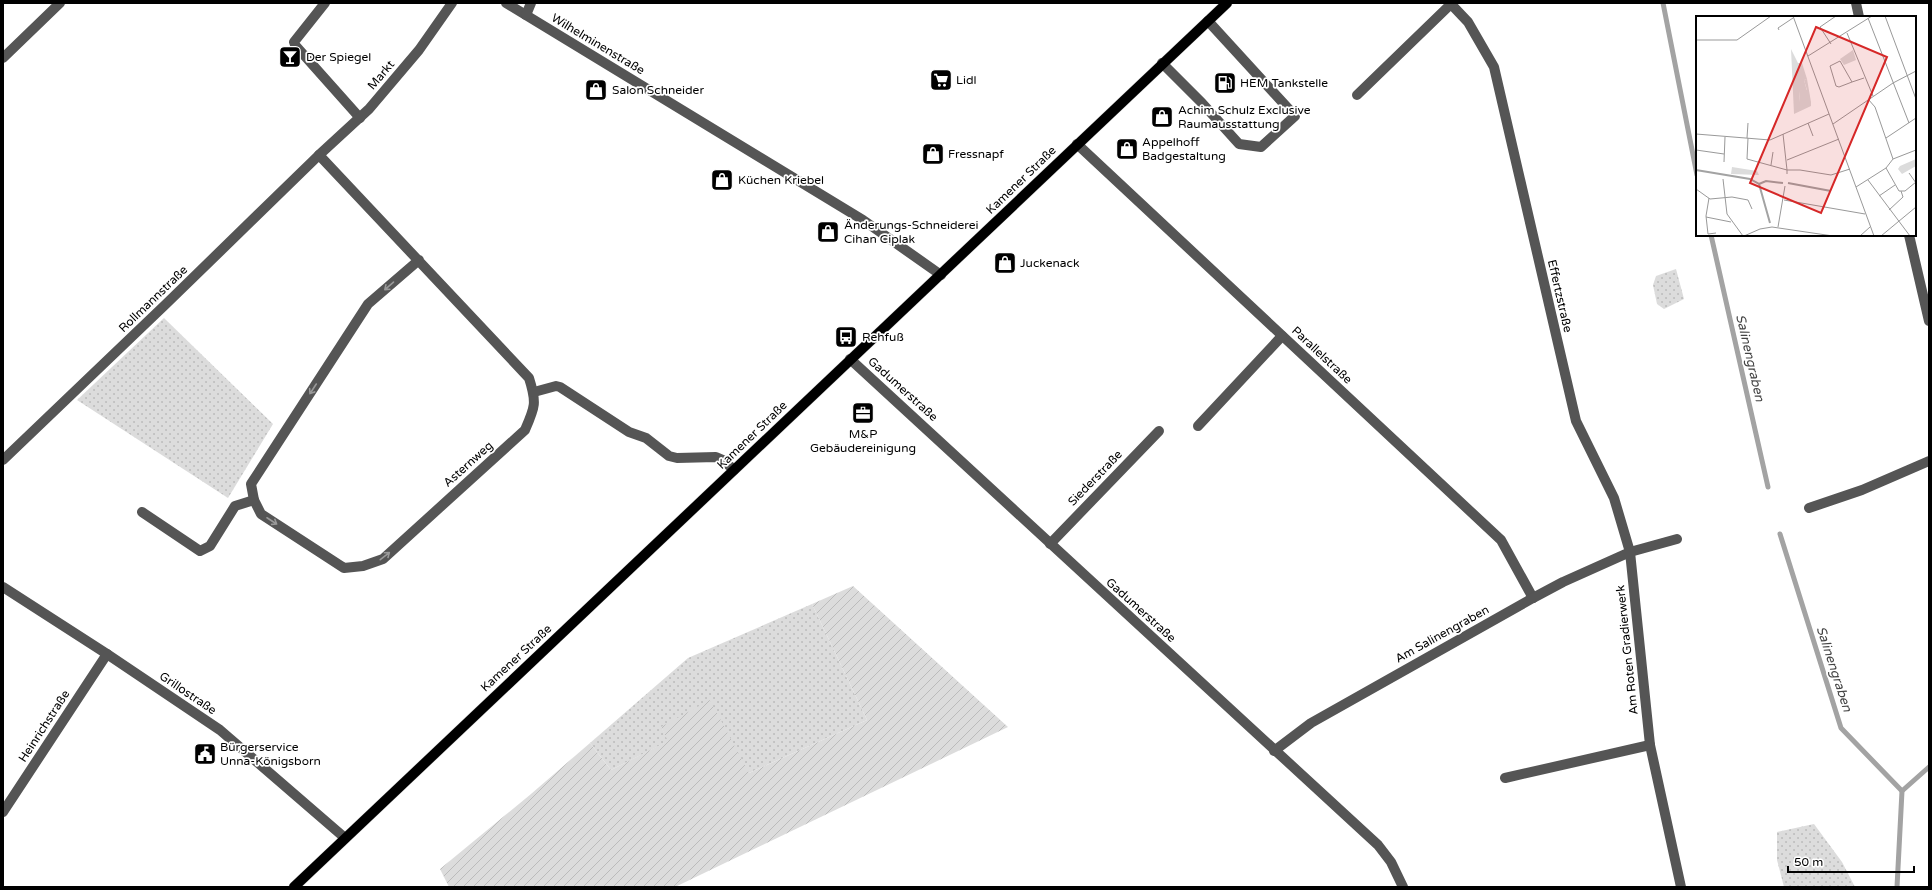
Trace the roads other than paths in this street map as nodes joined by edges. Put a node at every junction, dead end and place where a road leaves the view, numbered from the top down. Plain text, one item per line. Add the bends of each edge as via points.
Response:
1 (60, 3) edge
2 (325, 3) edge
3 (452, 3) edge
4 (506, 3) edge
5 (532, 3) edge
6 (1227, 3) edge
7 (1856, 3) edge
8 (1450, 4) edge
9 (526, 15) junction
10 (1859, 16) edge
11 (1208, 21) junction
12 (3, 58) edge
13 (1162, 63) junction
14 (1357, 95) dead end
15 (360, 118) junction
16 (1077, 144) junction
17 (319, 155) junction
18 (1909, 236) edge
19 (419, 260) junction
20 (941, 275) junction
21 (1929, 321) edge
22 (1282, 336) junction
23 (850, 359) junction
24 (534, 392) junction
25 (1198, 426) dead end
26 (1159, 431) dead end
27 (3, 460) edge
28 (1929, 461) edge
29 (734, 470) junction
30 (254, 500) junction
31 (1808, 508) dead end
32 (142, 512) dead end
33 (1677, 538) dead end
34 (1050, 544) junction
35 (1630, 552) junction
36 (3, 587) edge
37 (1533, 598) junction
38 (107, 654) junction
39 (1650, 745) junction
40 (1274, 751) junction
41 (1505, 778) dead end
42 (3, 812) edge
43 (345, 838) junction
44 (294, 887) edge
45 (1403, 887) edge
46 (1681, 887) edge

1 - 12 street
2 - 15 street via 294,42
3 - 15 street, Markt via 419,50
4 - 9 street, Wilhelminenstraße
5 - 9 street
6 - 11 main road, Kamener Straße
7 - 10 street
8 - 14 street
8 - 35 street, Effertzstraße via 1468,22 1494,67 1576,421 1614,498
9 - 20 street, Wilhelminenstraße via 863,220
11 - 13 main road, Kamener Straße
11 - 13 street via 1295,116 1262,147 1239,144
13 - 16 main road, Kamener Straße
15 - 17 street, Markt
16 - 20 main road, Kamener Straße
16 - 22 street, Parallelstraße
17 - 19 street, Asternweg
17 - 27 street, Rollmannstraße
18 - 21 street
19 - 24 street, Asternweg via 529,378
19 -> 30 street via 368,304 251,484
20 - 23 main road, Kamener Straße
22 - 25 street
22 - 37 street, Parallelstraße via 1501,540
23 - 29 main road, Kamener Straße
23 - 34 street, Gadumerstraße
24 - 29 street via 560,387 629,432 646,438 669,456 716,457
30 -> 24 street, Asternweg via 261,514 344,568 363,566 383,559 525,430 535,406
26 - 34 street, Siederstraße
28 - 31 street via 1862,490
29 - 43 main road, Kamener Straße
30 - 32 street via 234,506 210,546 200,551
33 - 35 street
34 - 40 street, Gadumerstraße
35 - 37 street, Am Salinengraben
35 - 39 street, Am Roten Gradierwerk
36 - 38 street, Grillostraße
37 - 40 street, Am Salinengraben via 1311,723
38 - 42 street, Heinrichstraße
38 - 43 street, Grillostraße via 220,730
39 - 41 street
39 - 46 street, Am Roten Gradierwerk
40 - 45 street, Gadumerstraße via 1378,844 1392,862
43 - 44 main road, Kamener Straße

